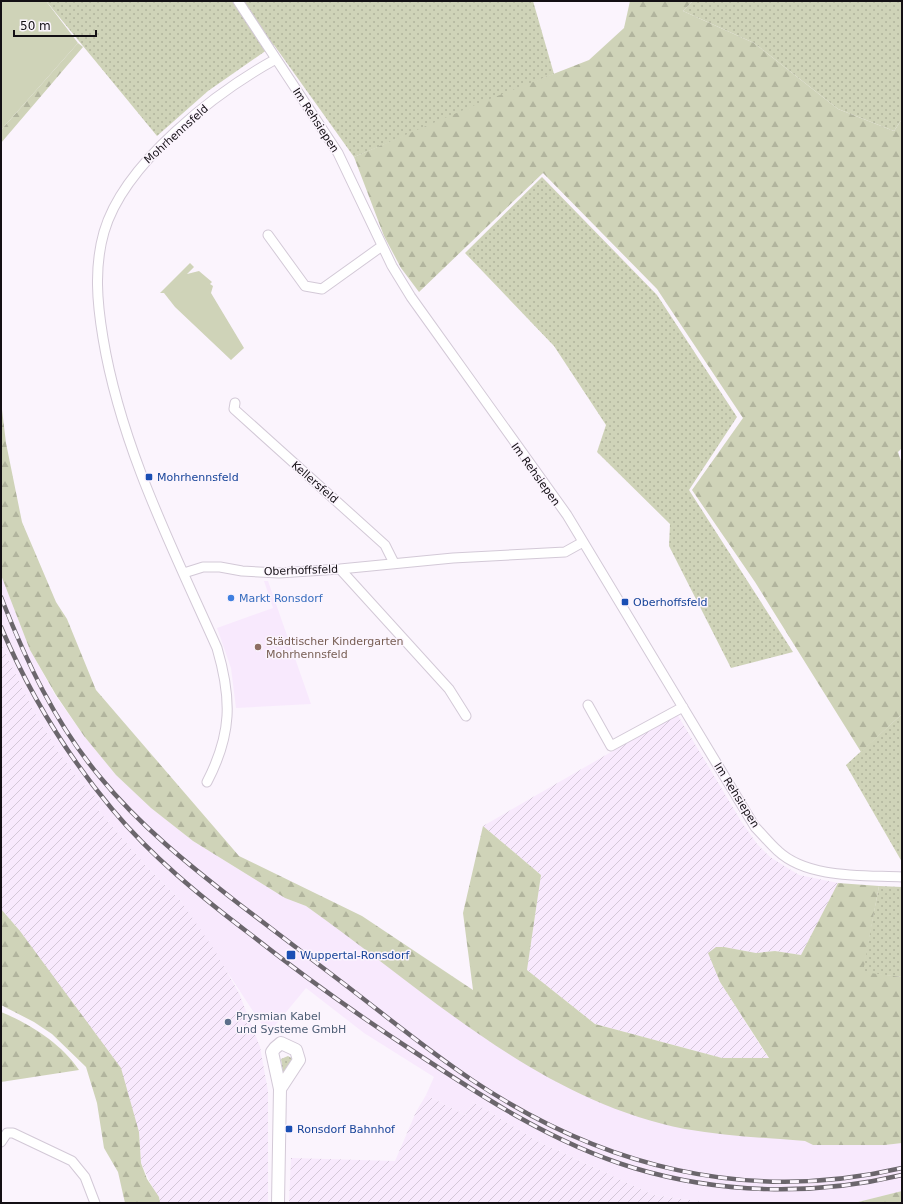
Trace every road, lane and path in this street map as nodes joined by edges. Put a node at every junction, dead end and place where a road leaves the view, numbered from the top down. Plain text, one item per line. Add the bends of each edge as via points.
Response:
1 (238, 1) edge
2 (276, 59) junction
3 (268, 235) dead end
4 (382, 246) junction
5 (235, 403) dead end
6 (583, 542) junction
7 (394, 563) junction
8 (340, 570) junction
9 (184, 573) junction
10 (588, 705) dead end
11 (683, 707) junction
12 (466, 716) dead end
13 (207, 782) dead end
14 (902, 877) edge
15 (280, 1089) dead end
16 (1, 1142) edge
17 (94, 1203) edge
18 (278, 1203) edge

1 - 2 street, Im Rehsiepen
2 - 4 street, Im Rehsiepen via 338,153
2 - 9 street, Mohrhennsfeld via 222,94 185,124 144,163 118,199 104,230 98,256 97,289 100,319 106,357 121,415 143,481
3 - 4 street via 305,286 322,289
4 - 6 street, Im Rehsiepen via 411,297
5 - 7 street, Kellersfeld via 234,409 385,545
6 - 7 street, Oberhoffsfeld via 565,552
6 - 11 street, Im Rehsiepen
7 - 8 street, Oberhoffsfeld
8 - 9 street, Oberhoffsfeld via 279,573 203,567
8 - 12 street via 449,689
9 - 13 street, Mohrhennsfeld via 217,648 225,677 228,711 226,724 219,759
10 - 11 street via 611,746
11 - 14 street, Im Rehsiepen via 755,827 779,852 796,863 828,873
15 - 18 street
16 - 17 street via 7,1134 13,1132 72,1161 85,1177

